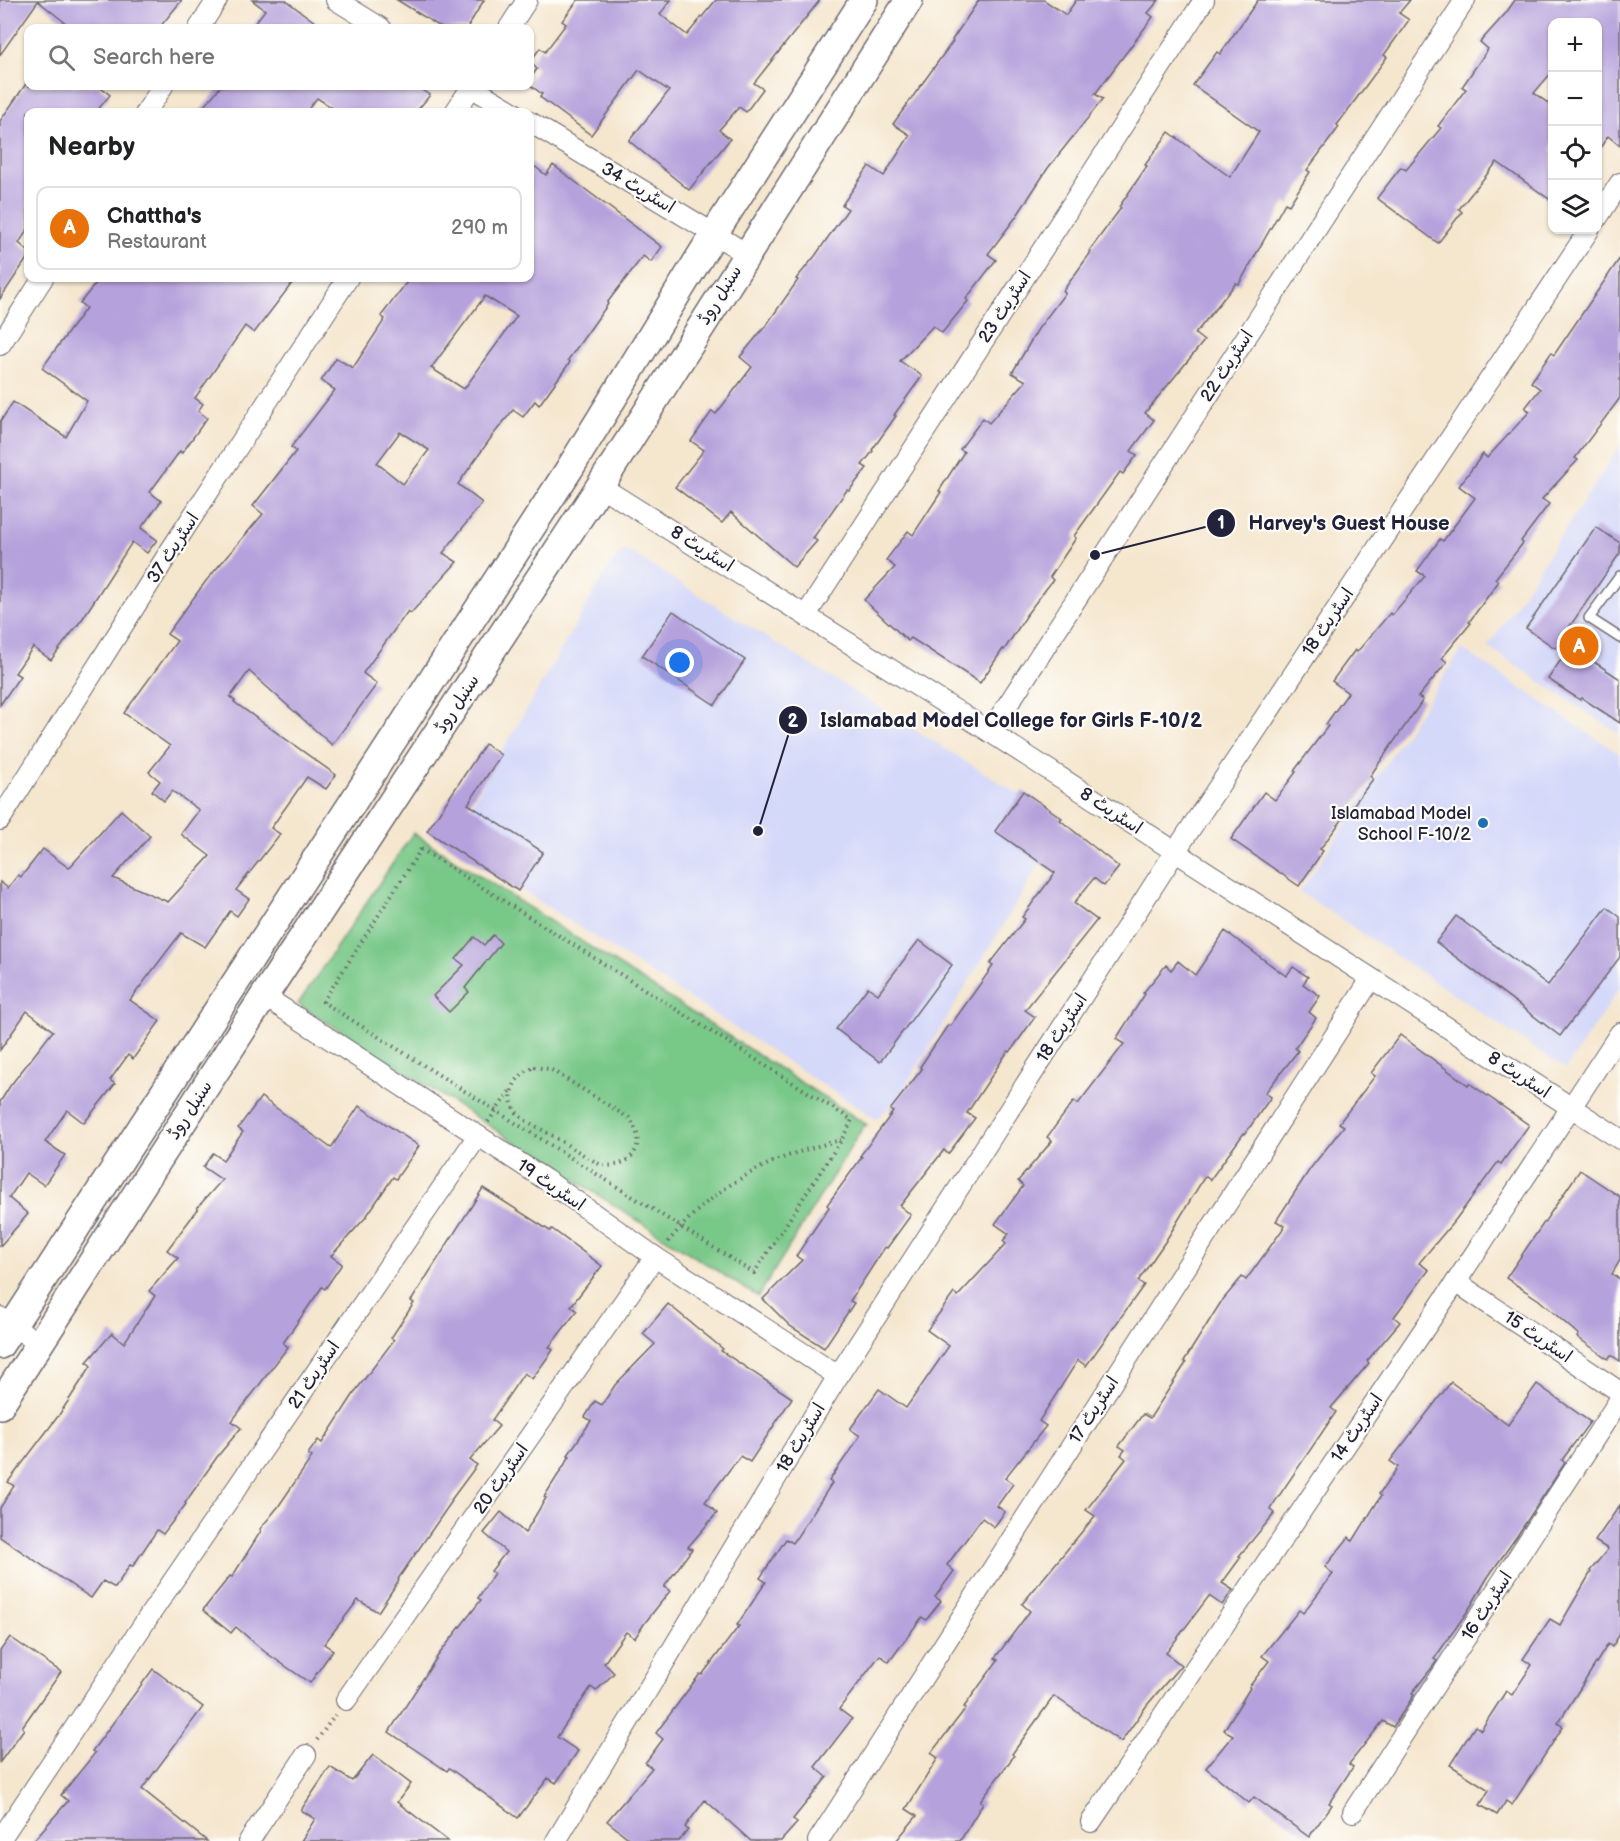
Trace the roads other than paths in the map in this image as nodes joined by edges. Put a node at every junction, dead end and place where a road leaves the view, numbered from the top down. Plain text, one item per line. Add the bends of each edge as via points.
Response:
1 (217, 0) edge
2 (336, 0) edge
3 (527, 0) edge
4 (864, 0) edge
5 (909, 0) edge
6 (1204, 0) edge
7 (1465, 0) edge
8 (202, 24) edge
9 (375, 24) edge
10 (512, 24) edge
11 (161, 90) edge
12 (469, 90) edge
13 (477, 90) edge
14 (150, 108) edge
15 (457, 108) edge
16 (507, 108) edge
17 (534, 124) edge
18 (1620, 183) edge
19 (1602, 211) edge
20 (714, 234) junction
21 (1586, 234) edge
22 (747, 254) junction
23 (40, 282) edge
24 (345, 282) edge
25 (0, 345) edge
26 (600, 486) junction
27 (1620, 576) edge
28 (806, 615) junction
29 (1620, 638) edge
30 (990, 732) junction
31 (0, 820) edge
32 (1175, 852) junction
33 (300, 883) junction
34 (327, 900) junction
35 (1371, 979) junction
36 (264, 996) junction
37 (1620, 1033) edge
38 (1571, 1108) junction
39 (477, 1137) junction
40 (1620, 1139) edge
41 (656, 1257) junction
42 (1456, 1282) junction
43 (4, 1329) edge
44 (40, 1344) junction
45 (838, 1376) junction
46 (1620, 1392) edge
47 (1620, 1399) edge
48 (0, 1405) edge
49 (346, 1700) road end
50 (306, 1755) road end
51 (1353, 1812) dead end
52 (1091, 1822) dead end
53 (0, 1840) edge
54 (249, 1841) edge
55 (556, 1841) edge
56 (818, 1841) edge

1 - 8 street
2 - 9 street
3 - 10 street
4 - 20 street, سنبل روڈ
5 - 22 street, سنبل روڈ
6 - 28 street, اسٹریٹ 23
7 - 30 street, اسٹریٹ 22
11 - 14 street
12 - 15 street
13 - 16 street
17 - 20 street, اسٹریٹ 34
18 - 19 street
20 - 22 street, اسٹریٹ 34
20 - 33 street, سنبل روڈ via 570,468
21 - 32 street, اسٹریٹ 18
22 - 26 street, سنبل روڈ
23 - 25 street
24 - 31 street, اسٹریٹ 37
26 - 28 street, اسٹریٹ 8
26 - 34 street, سنبل روڈ
27 - 29 lane via 1589,618
28 - 30 street, اسٹریٹ 8
30 - 32 street, اسٹریٹ 8
32 - 35 street, اسٹریٹ 8
32 - 45 street, اسٹریٹ 18
33 - 34 street
33 - 43 street, سنبل روڈ
34 - 36 street, سنبل روڈ
35 - 38 street, اسٹریٹ 8
35 - 56 street, اسٹریٹ 17
36 - 39 street, اسٹریٹ 19
36 - 44 street, سنبل روڈ
37 - 38 street, اسٹریٹ 14
38 - 40 street, اسٹریٹ 8
38 - 42 street, اسٹریٹ 14
39 - 41 street, اسٹریٹ 19
39 - 53 street, اسٹریٹ 21
41 - 45 street, اسٹریٹ 19
41 - 49 street, اسٹریٹ 20
42 - 46 street, اسٹریٹ 15
42 - 52 street, اسٹریٹ 14
43 - 44 street
44 - 48 street, سنبل روڈ
45 - 55 street, اسٹریٹ 18
47 - 51 street, اسٹریٹ 16
50 - 54 street

